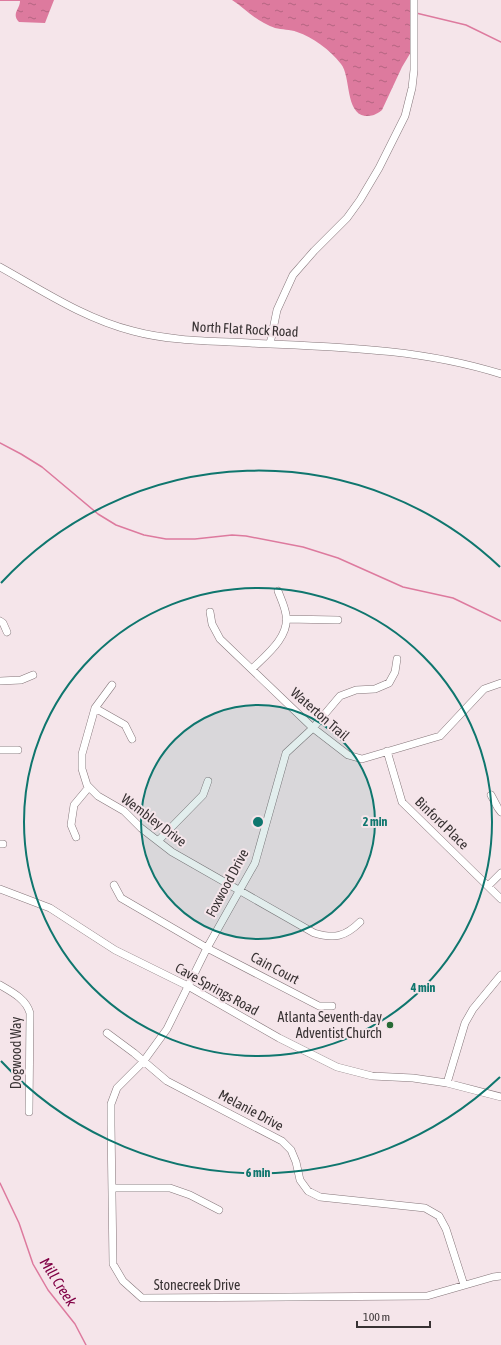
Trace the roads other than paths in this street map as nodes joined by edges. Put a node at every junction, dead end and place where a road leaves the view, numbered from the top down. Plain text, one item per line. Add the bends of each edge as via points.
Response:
1 (414, 0) edge
2 (0, 268) edge
3 (270, 344) junction
4 (501, 374) edge
5 (278, 591) dead end
6 (210, 612) dead end
7 (286, 619) junction
8 (338, 620) dead end
9 (0, 621) edge
10 (7, 632) dead end
11 (397, 658) dead end
12 (252, 669) junction
13 (33, 675) dead end
14 (0, 680) edge
15 (501, 683) edge
16 (112, 685) dead end
17 (96, 708) junction
18 (313, 728) junction
19 (132, 739) dead end
20 (0, 750) edge
21 (18, 750) dead end
22 (387, 751) junction
23 (208, 781) dead end
24 (90, 787) junction
25 (491, 795) dead end
26 (501, 812) edge
27 (76, 837) dead end
28 (158, 841) junction
29 (501, 873) edge
30 (114, 885) dead end
31 (488, 886) junction
32 (0, 889) edge
33 (239, 890) junction
34 (501, 899) edge
35 (360, 922) dead end
36 (207, 948) junction
37 (501, 975) edge
38 (0, 985) edge
39 (188, 986) junction
40 (332, 1006) dead end
41 (107, 1034) dead end
42 (143, 1062) junction
43 (446, 1083) junction
44 (501, 1097) edge
45 (29, 1112) dead end
46 (112, 1188) junction
47 (219, 1210) dead end
48 (501, 1276) edge
49 (464, 1285) junction

1 - 3 street via 414,70 405,116 360,200 347,218 293,275 277,310
2 - 3 street, North Flat Rock Road via 92,317 128,330 178,338
3 - 4 street, North Flat Rock Road via 394,351
5 - 7 street
6 - 12 street, Waterton Trail via 212,624 220,639
7 - 8 street
7 - 12 street via 286,627 276,645
9 - 10 street
11 - 18 street, Foxwood Drive via 395,672 389,683 376,689 356,690 340,696
12 - 18 street, Waterton Trail
13 - 14 street via 21,680
15 - 22 street, Waterton Trail via 484,689 440,736
16 - 17 street, Wembley Drive
17 - 19 street via 125,725
17 - 24 street, Wembley Drive via 82,754 82,769
18 - 22 street, Waterton Trail via 348,755 362,759
18 - 33 street, Foxwood Drive via 286,753 255,863
20 - 21 street
22 - 31 street, Binford Place via 402,802
23 - 28 street via 202,795
24 - 27 street via 74,805 71,824
24 - 28 street, Wembley Drive via 98,796 124,811
25 - 26 street
28 - 33 street, Wembley Drive via 172,852
29 - 31 street
30 - 36 street, Cain Court via 120,898
31 - 34 street, Binford Place
32 - 39 street, Cave Springs Road via 50,908 115,950
33 - 35 street, Wembley Drive via 314,933 326,937 352,930
33 - 36 street, Foxwood Drive
36 - 39 street, Foxwood Drive
36 - 40 street, Cain Court via 319,1006
37 - 43 street via 465,1023
38 - 45 street, Dogwood Way via 28,1005 30,1013
39 - 42 street, Stonecreek Drive via 167,1029
39 - 43 street, Cave Springs Road via 279,1038 337,1067 372,1076
41 - 42 street, Melanie Drive
42 - 46 street, Stonecreek Drive via 117,1088 112,1104
42 - 49 street, Melanie Drive via 167,1081 282,1142 290,1150 300,1180 308,1191 320,1197 425,1208 438,1216 446,1229
43 - 44 street, Cave Springs Road
46 - 47 street via 170,1188
46 - 49 street, Stonecreek Drive via 113,1264 122,1281 142,1298 427,1296
48 - 49 street, Stonecreek Drive

